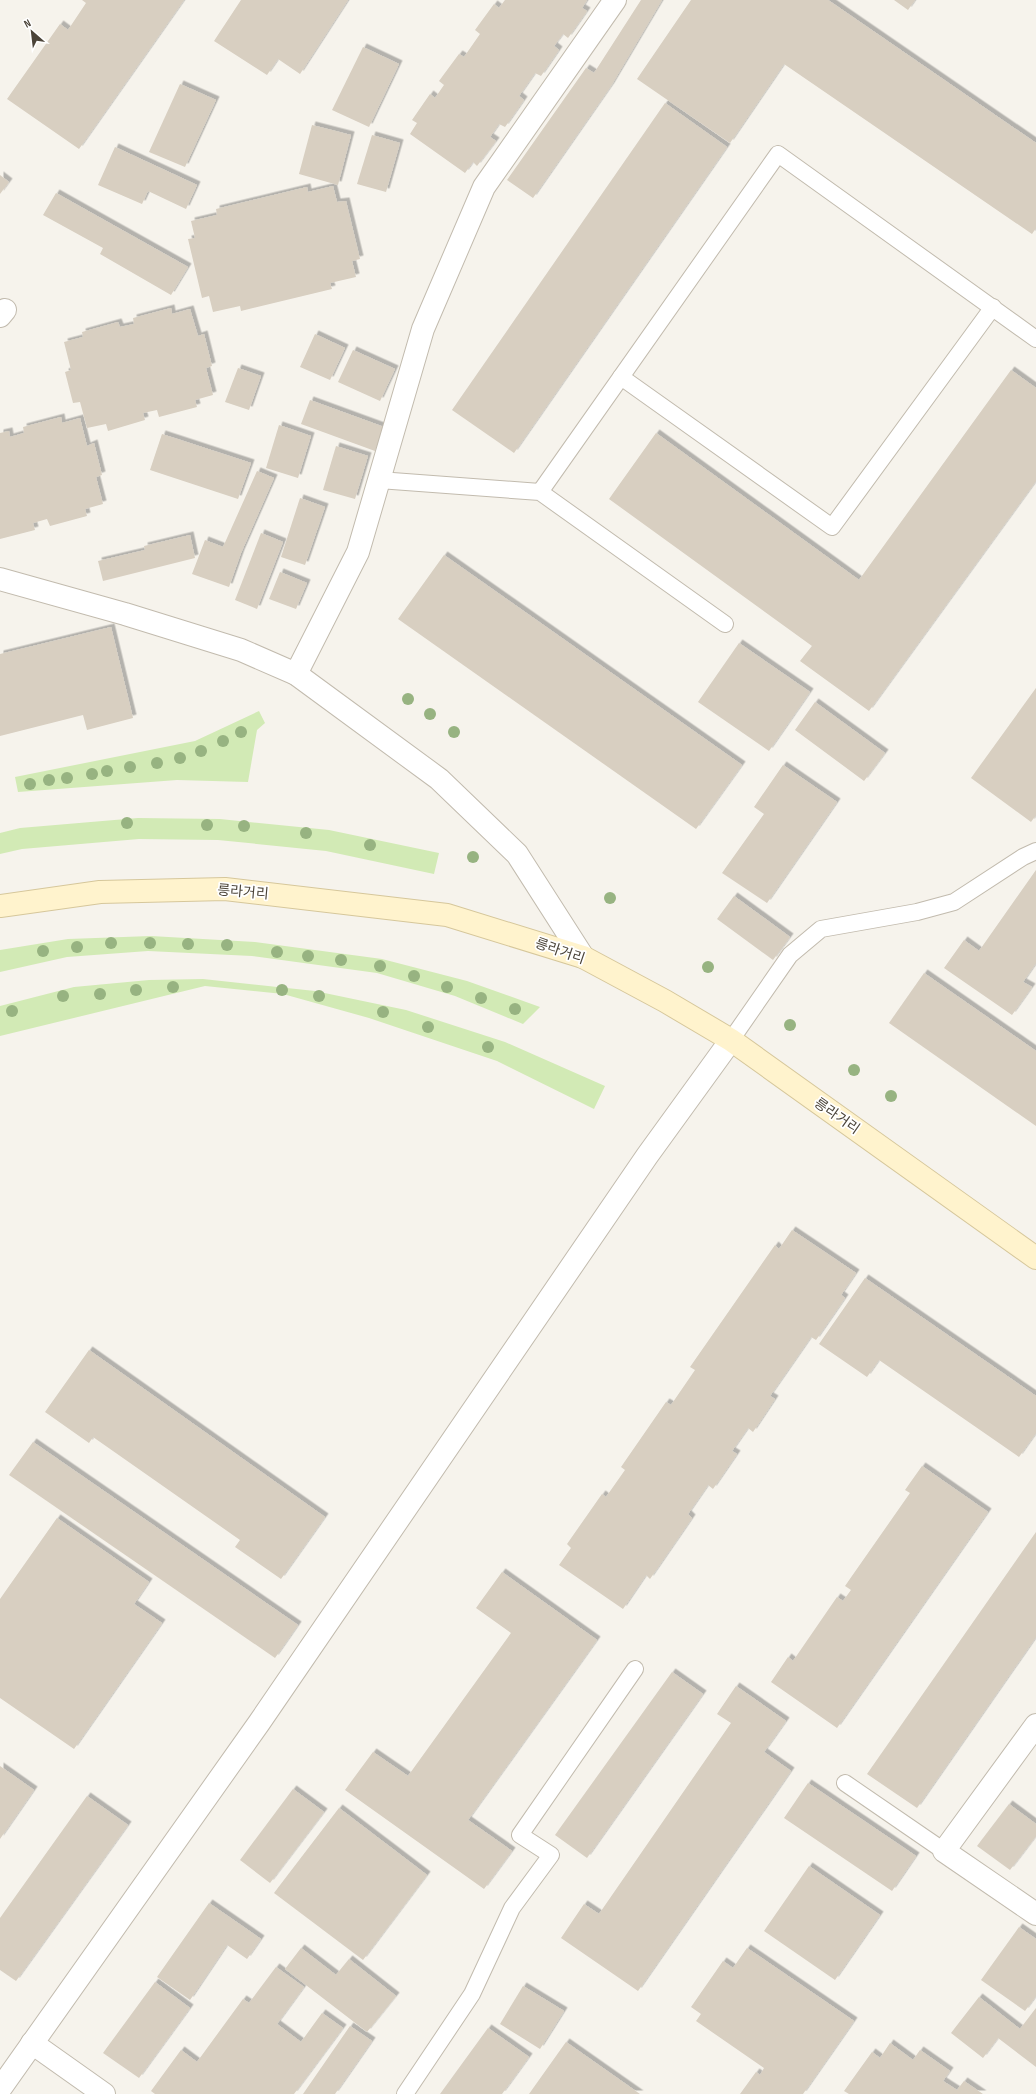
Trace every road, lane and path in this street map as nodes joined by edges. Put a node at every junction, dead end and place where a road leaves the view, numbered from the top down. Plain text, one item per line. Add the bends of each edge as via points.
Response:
1 (615, 0) edge
2 (993, 307) junction
3 (1036, 339) edge
4 (621, 377) junction
5 (379, 480) junction
6 (540, 492) junction
7 (0, 579) edge
8 (725, 624) dead end
9 (296, 674) junction
10 (1036, 851) edge
11 (0, 906) edge
12 (583, 957) junction
13 (731, 1040) junction
14 (1036, 1258) edge
15 (635, 1669) dead end
16 (1036, 1725) edge
17 (845, 1783) dead end
18 (944, 1851) junction
19 (1036, 1914) edge
20 (32, 2043) junction
21 (0, 2089) edge
22 (104, 2094) edge
23 (405, 2094) edge

1 - 5 street via 484,187 423,329
2 - 3 lane
2 - 4 lane via 832,527
2 - 4 lane via 778,154
4 - 6 lane
5 - 6 lane
5 - 9 street via 358,552
6 - 8 lane
7 - 9 street via 241,650
9 - 12 street via 439,779 517,854
10 - 13 lane via 954,902 917,912 822,929 790,955
11 - 12 main road, 릉라거리 via 100,892 225,889 447,915
12 - 13 main road, 릉라거리
13 - 14 main road, 릉라거리
13 - 20 street via 647,1156 259,1723
15 - 23 lane via 520,1835 551,1855 512,1908 472,1994
16 - 18 street
17 - 18 lane
18 - 19 street
20 - 21 street
20 - 22 street

